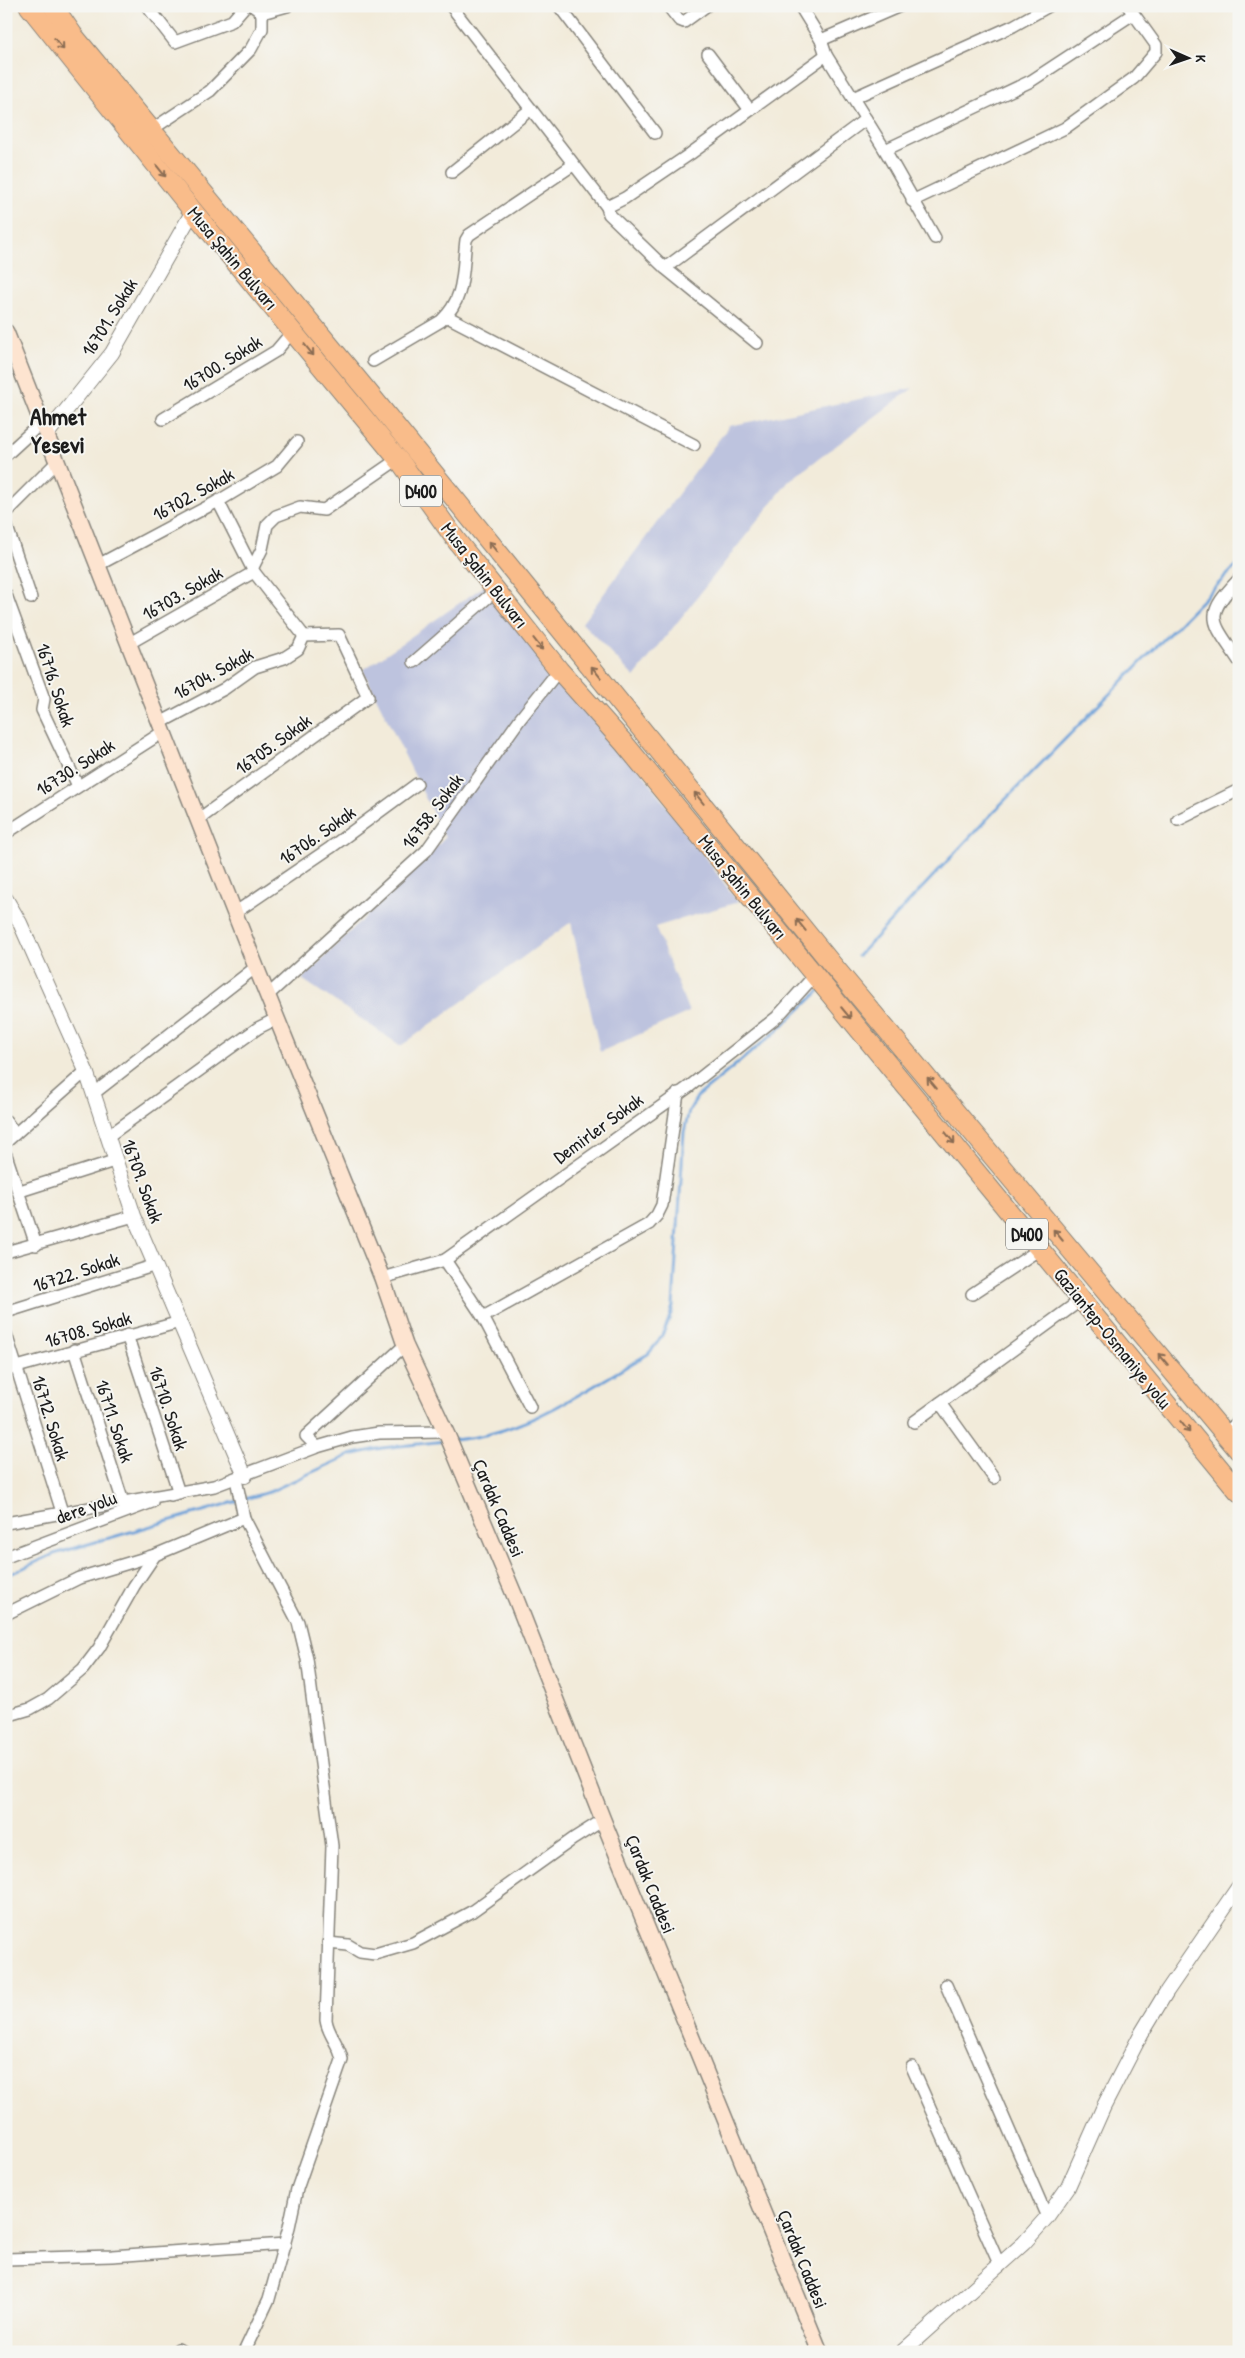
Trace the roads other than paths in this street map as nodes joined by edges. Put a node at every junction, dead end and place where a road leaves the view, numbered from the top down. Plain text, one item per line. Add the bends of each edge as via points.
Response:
1 (29, 6) edge
2 (53, 6) edge
3 (147, 6) edge
4 (246, 6) edge
5 (287, 6) edge
6 (451, 6) edge
7 (559, 6) edge
8 (668, 6) edge
9 (706, 6) edge
10 (800, 6) edge
11 (900, 6) edge
12 (1049, 6) edge
13 (257, 10) edge
14 (1131, 10) edge
15 (821, 40) junction
16 (81, 45) junction
17 (708, 54) dead end
18 (826, 55) junction
19 (853, 98) junction
20 (531, 109) junction
21 (750, 110) junction
22 (866, 119) junction
23 (146, 124) junction
24 (655, 132) dead end
25 (885, 150) junction
26 (573, 165) junction
27 (452, 172) dead end
28 (912, 201) junction
29 (606, 207) junction
30 (193, 211) junction
31 (935, 238) dead end
32 (666, 268) junction
33 (446, 316) junction
34 (293, 331) junction
35 (6, 332) edge
36 (757, 343) dead end
37 (10, 355) edge
38 (374, 361) dead end
39 (163, 419) dead end
40 (44, 428) junction
41 (297, 442) dead end
42 (694, 445) dead end
43 (6, 455) edge
44 (398, 459) junction
45 (56, 463) junction
46 (218, 501) junction
47 (6, 512) edge
48 (6, 524) edge
49 (98, 565) junction
50 (254, 570) junction
51 (1239, 579) edge
52 (496, 590) junction
53 (6, 595) edge
54 (31, 598) dead end
55 (304, 636) junction
56 (128, 644) junction
57 (1239, 661) edge
58 (414, 662) dead end
59 (559, 670) junction
60 (161, 727) junction
61 (417, 784) dead end
62 (78, 786) junction
63 (1239, 790) edge
64 (199, 819) junction
65 (1178, 820) dead end
66 (6, 833) edge
67 (6, 899) edge
68 (236, 912) junction
69 (831, 963) joint
70 (256, 968) junction
71 (815, 976) junction
72 (268, 995) junction
73 (278, 1018) junction
74 (86, 1071) junction
75 (94, 1094) junction
76 (678, 1094) junction
77 (6, 1121) edge
78 (106, 1137) junction
79 (10, 1138) edge
80 (6, 1156) edge
81 (114, 1161) junction
82 (20, 1191) junction
83 (134, 1216) junction
84 (36, 1245) junction
85 (1040, 1249) junction
86 (6, 1252) edge
87 (445, 1260) junction
88 (156, 1265) junction
89 (382, 1278) junction
90 (972, 1294) dead end
91 (1081, 1300) junction
92 (6, 1312) edge
93 (483, 1317) junction
94 (180, 1322) junction
95 (6, 1334) edge
96 (127, 1335) junction
97 (405, 1345) junction
98 (74, 1350) junction
99 (12, 1369) edge
100 (940, 1403) junction
101 (530, 1407) dead end
102 (914, 1422) dead end
103 (1232, 1427) edge
104 (446, 1434) junction
105 (317, 1447) junction
106 (1239, 1451) edge
107 (241, 1478) junction
108 (994, 1478) dead end
109 (179, 1492) junction
110 (1239, 1492) edge
111 (122, 1502) junction
112 (62, 1512) junction
113 (244, 1514) junction
114 (6, 1523) edge
115 (155, 1555) junction
116 (6, 1557) edge
117 (6, 1614) edge
118 (6, 1716) edge
119 (603, 1820) junction
120 (1239, 1886) edge
121 (328, 1943) junction
122 (946, 1985) dead end
123 (912, 2067) dead end
124 (1047, 2217) junction
125 (285, 2244) junction
126 (6, 2259) edge
127 (1000, 2266) junction
128 (244, 2352) edge
129 (820, 2352) edge
130 (902, 2352) edge

1 -> 30 highway, Musa Şahin Bulvarı / D400
2 - 16 highway, Musa Şahin Bulvarı / D400
3 - 4 street via 175,42 232,21
5 - 13 street
6 - 20 street
7 - 24 street
8 - 9 street via 684,22
10 - 15 street
11 - 15 street
12 - 19 street via 1004,30
13 - 23 street via 262,29 251,49 210,91
14 - 25 street via 1031,82
14 - 28 street via 1156,45 1156,52 1134,78 1065,128
15 - 18 street
16 - 23 highway, Musa Şahin Bulvarı / D400
16 - 23 highway via 93,50 108,64
17 - 21 street
18 - 19 street
18 - 21 street
19 - 22 street
20 - 26 street
20 - 27 street
21 - 29 street via 625,198
22 - 25 street
22 - 32 street
69 -> 23 highway, Musa Şahin Bulvarı / D400 via 712,813
25 - 28 street
26 - 29 street
26 - 33 street via 474,230 465,244 460,293
28 - 31 street
29 - 32 street via 609,214
30 - 34 highway, Musa Şahin Bulvarı / D400
30 - 40 street, 16701. Sokak via 112,354
32 - 36 street
33 - 38 street
33 - 42 street
34 - 39 street, 16700. Sokak via 276,351
34 -> 44 highway, Musa Şahin Bulvarı / D400
35 - 37 main road, Çardak Caddesi
37 - 40 main road, Çardak Caddesi
40 - 43 street
40 - 45 main road, Çardak Caddesi
41 - 46 street, 16702. Sokak via 277,466
44 - 50 street via 324,510 300,507 276,516 267,526
44 - 52 highway, Musa Şahin Bulvarı / D400
45 - 47 street
45 - 49 main road, Çardak Caddesi
46 - 49 street, 16702. Sokak
46 - 50 street
48 - 54 street
49 - 56 main road, Çardak Caddesi
50 - 55 street
50 - 56 street, 16703. Sokak
51 - 57 street via 1217,602 1213,615
52 - 58 street
52 -> 59 highway, Musa Şahin Bulvarı / D400
53 - 62 street, 16716. Sokak via 44,699 42,710
55 - 60 street, 16704. Sokak via 298,648 284,658 255,667
55 - 64 street, 16705. Sokak via 339,635 368,697
56 - 60 main road, Çardak Caddesi
59 - 71 highway, Musa Şahin Bulvarı / D400 via 624,743
59 - 72 street, 16758. Sokak via 426,851
60 - 62 street, 16730. Sokak
60 - 64 main road, Çardak Caddesi
61 - 68 street, 16706. Sokak
62 - 66 street, 16730. Sokak
63 - 65 street
64 - 68 main road, Çardak Caddesi
67 - 74 street, 16709. Sokak via 20,923
68 - 70 main road, Çardak Caddesi
103 -> 69 highway, Gaziantep-Osmaniye yolu / D400
70 - 72 main road, Çardak Caddesi
70 - 75 street
71 - 76 street, Demirler Sokak via 776,1017
71 -> 85 highway, Gaziantep-Osmaniye yolu / D400
72 - 73 main road, Çardak Caddesi
73 - 78 street via 258,1028
73 - 89 main road, Çardak Caddesi
74 - 75 street, 16709. Sokak
74 - 79 street
75 - 78 street, 16709. Sokak
76 - 87 street, Demirler Sokak
76 - 93 street via 664,1190 657,1215 649,1224
77 - 79 street
78 - 81 street, 16709. Sokak
80 - 82 street
81 - 82 street
81 - 83 street, 16709. Sokak
82 - 84 street
83 - 84 street
83 - 88 street, 16709. Sokak
84 - 86 street
85 - 90 street
85 - 91 highway, Gaziantep-Osmaniye yolu / D400
87 - 89 street, Demirler Sokak
87 - 93 street
88 - 92 street, 16722. Sokak
88 - 94 street, 16709. Sokak
89 - 97 main road, Çardak Caddesi
91 - 100 street
91 -> 110 highway, Gaziantep-Osmaniye yolu / D400
93 - 101 street
94 - 96 street, 16708. Sokak
94 - 107 street, 16709. Sokak
95 - 99 street, 16712. Sokak
96 - 98 street, 16708. Sokak
96 - 109 street, 16710. Sokak
97 - 104 main road, Çardak Caddesi
97 - 105 street via 306,1436
98 - 99 street, 16708. Sokak
98 - 111 street, 16711. Sokak
99 - 112 street, 16712. Sokak
100 - 102 street
100 - 108 street
103 - 106 highway, Gaziantep-Osmaniye yolu / D400
104 - 105 street via 379,1433
104 - 119 main road, Çardak Caddesi
105 - 107 street
107 - 109 street
107 - 113 street via 239,1493
109 - 111 street
109 - 116 street, dere yolu
111 - 112 street
112 - 114 street
113 - 115 street via 213,1533
113 - 121 street via 302,1635 330,1818
115 - 117 street via 79,1578
115 - 118 street via 99,1648 83,1668 48,1700
119 - 121 street via 471,1912 413,1943 374,1954 360,1952 348,1945
119 - 129 main road, Çardak Caddesi
120 - 124 street via 1141,2034 1068,2186
121 - 125 street via 326,2020 342,2060 297,2189
122 - 124 street
123 - 127 street
124 - 127 street
125 - 126 street via 112,2256
125 - 128 street via 269,2299
127 - 130 street

